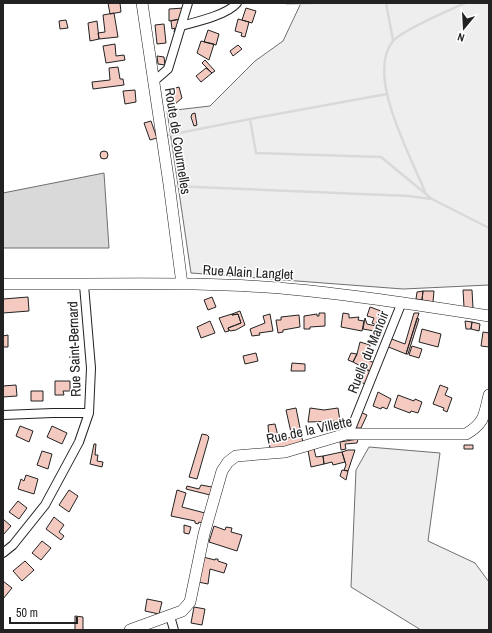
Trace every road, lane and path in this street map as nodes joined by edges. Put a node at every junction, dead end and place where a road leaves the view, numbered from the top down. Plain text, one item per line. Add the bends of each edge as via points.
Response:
1 (142, 3) edge
2 (188, 3) edge
3 (237, 3) edge
4 (181, 26) junction
5 (153, 82) junction
6 (3, 284) edge
7 (84, 284) junction
8 (182, 284) junction
9 (402, 302) junction
10 (489, 316) edge
11 (489, 395) edge
12 (89, 414) junction
13 (3, 415) edge
14 (349, 434) junction
15 (3, 553) edge
16 (170, 616) junction
17 (130, 630) edge
18 (174, 630) edge

1 - 5 street, Route de Courmelles
2 - 4 street
3 - 4 street via 226,11
4 - 5 street via 168,68
5 - 8 street, Route de Courmelles
6 - 7 street, Rue Alain Langlet
7 - 8 street, Rue Alain Langlet
7 - 12 street, Rue Saint-Bernard via 91,368
8 - 9 street, Rue Alain Langlet via 299,290
9 - 10 street, Rue Alain Langlet
9 - 14 street, Ruelle du Manoir
11 - 14 street, Rue de la Villette via 478,427 466,434
12 - 13 street
12 - 15 street, Rue Saint-Bernard via 79,442 45,505 13,545
14 - 16 street, Rue de la Villette via 285,452 236,456 228,462 222,471 213,502 190,602 182,611
16 - 17 street, Rue de la Villette
16 - 18 street

